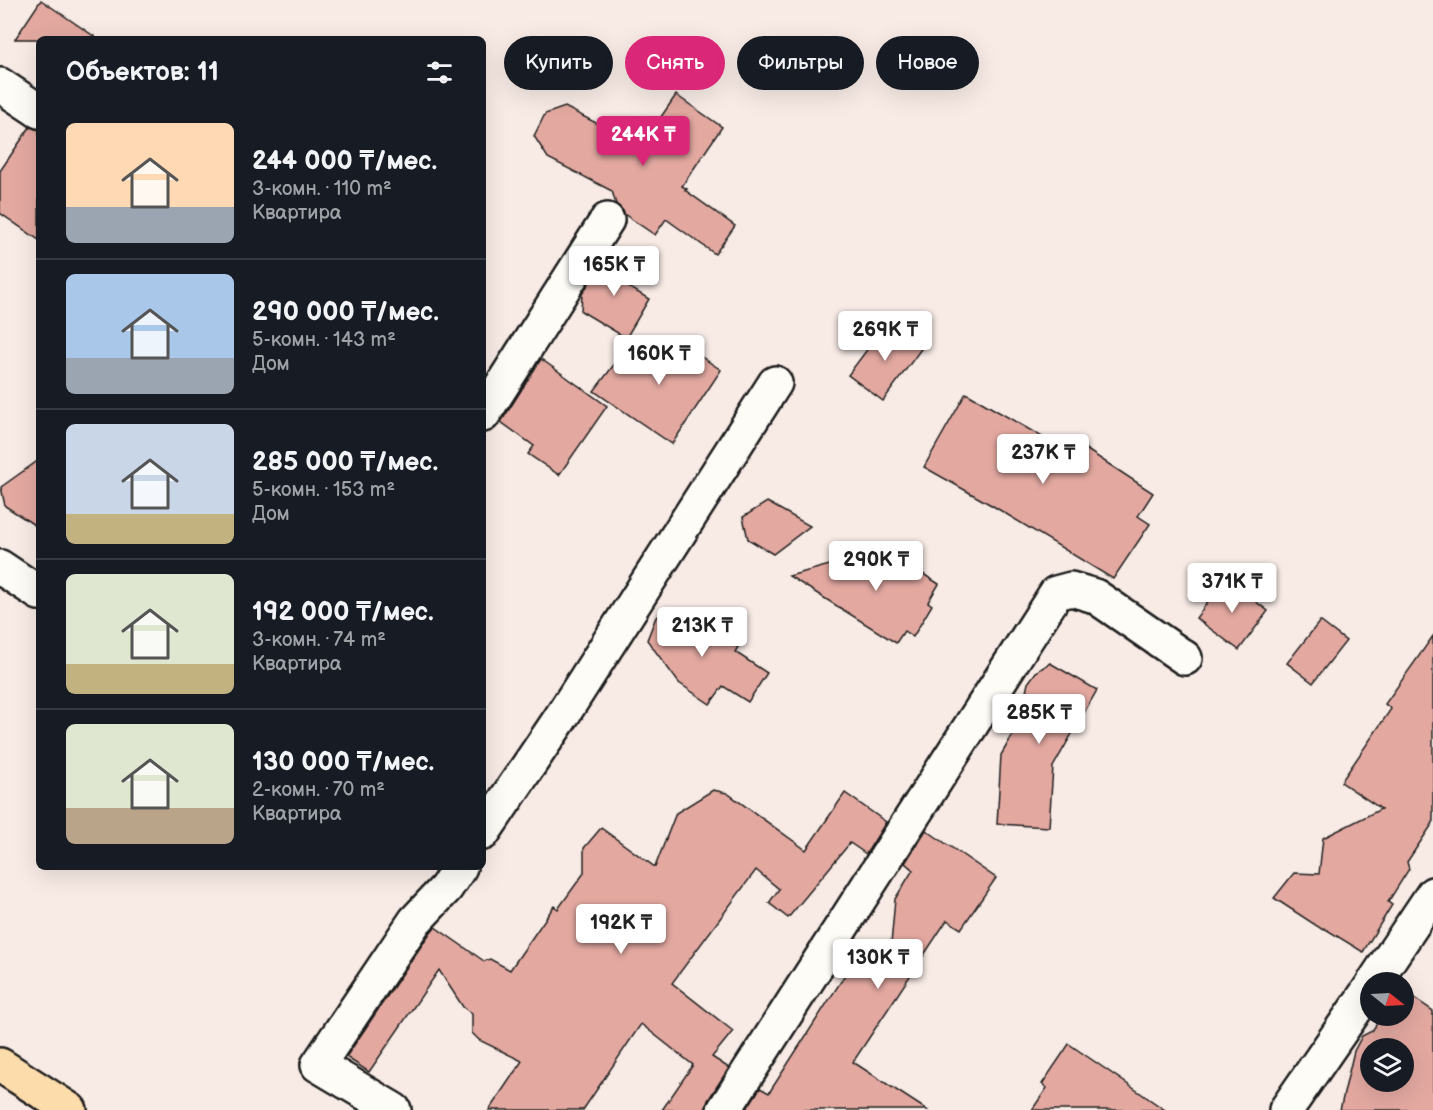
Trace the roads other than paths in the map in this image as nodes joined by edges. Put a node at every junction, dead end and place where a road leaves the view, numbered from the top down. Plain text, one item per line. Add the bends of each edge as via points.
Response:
1 (0, 85) edge
2 (36, 109) edge
3 (607, 220) dead end
4 (775, 383) dead end
5 (487, 400) edge
6 (0, 567) edge
7 (36, 591) edge
8 (1185, 658) dead end
9 (486, 829) edge
10 (458, 870) edge
11 (1433, 894) edge
12 (1381, 972) edge
13 (1360, 1003) edge
14 (0, 1065) edge
15 (70, 1110) edge
16 (394, 1110) edge
17 (724, 1110) edge
18 (1286, 1110) edge

1 - 2 street
3 - 5 street
4 - 9 street
6 - 7 street
8 - 17 street via 1095,596 1071,589 1056,593
10 - 16 street via 415,921 318,1065
11 - 12 street
13 - 18 street
14 - 15 highway

